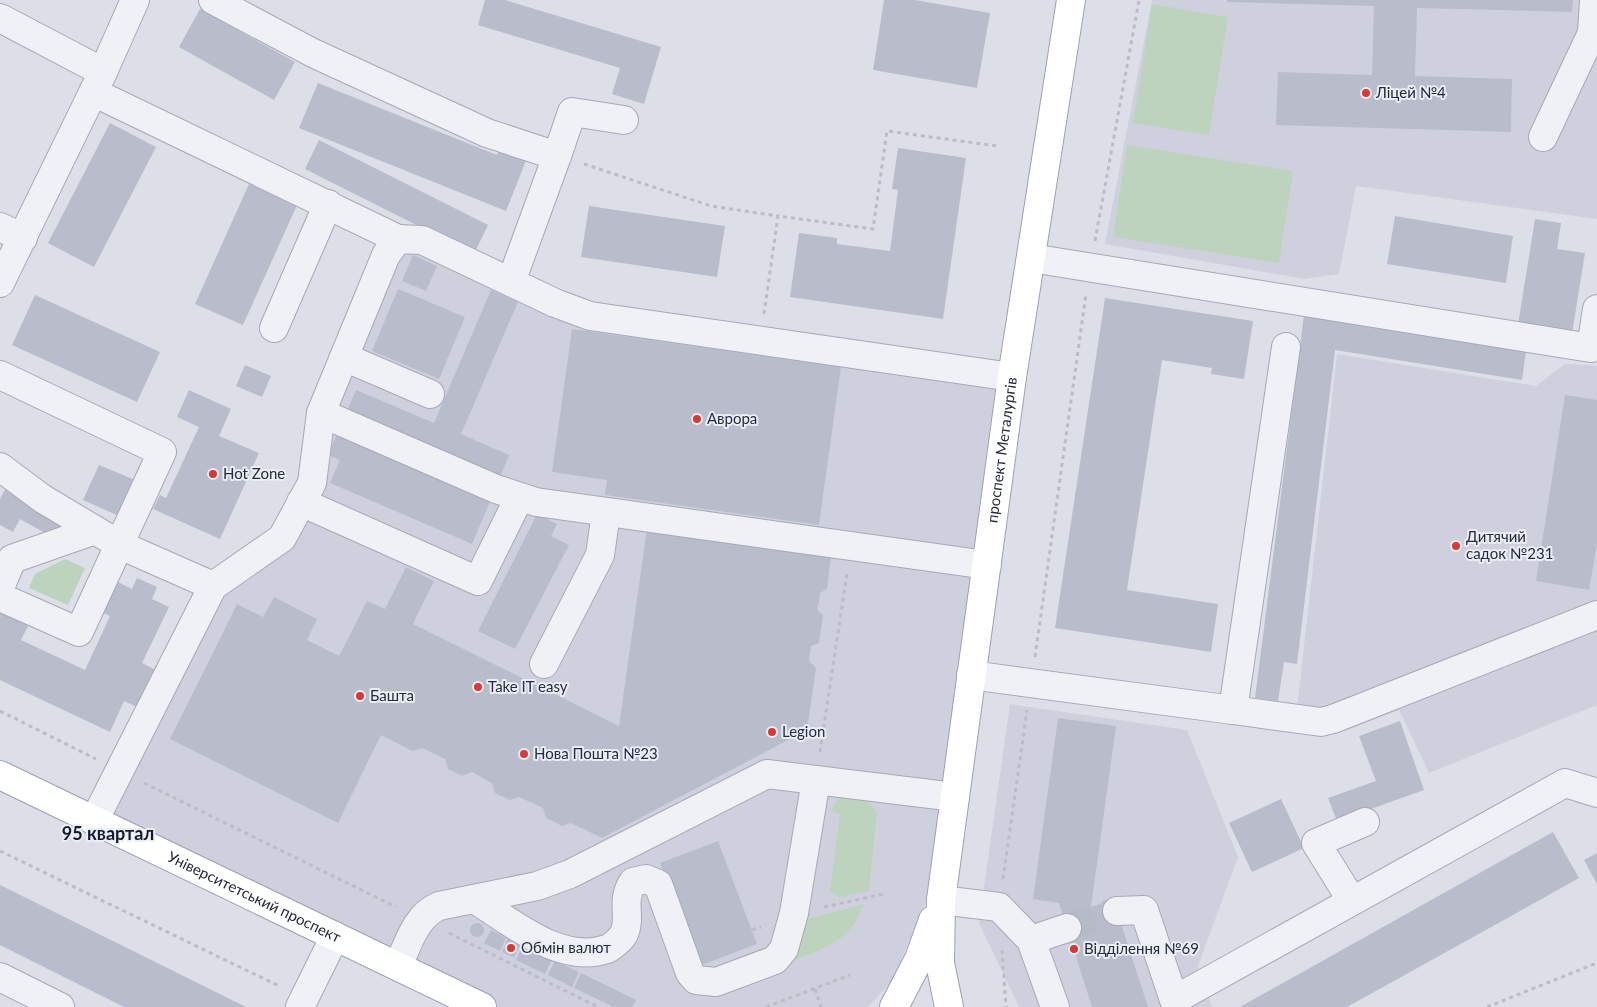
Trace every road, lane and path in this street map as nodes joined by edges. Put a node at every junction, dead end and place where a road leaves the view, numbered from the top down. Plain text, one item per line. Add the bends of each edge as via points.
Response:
1 (135, 0) edge
2 (213, 0) edge
3 (1071, 0) edge
4 (1139, 0) edge
5 (1594, 0) edge
6 (0, 18) edge
7 (98, 82) junction
8 (624, 120) dead end
9 (1543, 137) dead end
10 (997, 146) dead end
11 (556, 156) junction
12 (328, 204) junction
13 (778, 216) junction
14 (11, 233) edge
15 (398, 239) junction
16 (1031, 258) junction
17 (1090, 268) junction
18 (0, 282) edge
19 (511, 282) junction
20 (1597, 309) edge
21 (274, 328) dead end
22 (760, 342) junction
23 (1286, 347) dead end
24 (344, 357) junction
25 (0, 375) edge
26 (1012, 377) junction
27 (430, 394) dead end
28 (321, 413) junction
29 (0, 467) edge
30 (519, 498) junction
31 (302, 502) junction
32 (606, 513) junction
33 (95, 530) junction
34 (120, 545) junction
35 (854, 547) junction
36 (987, 565) junction
37 (213, 586) junction
38 (1, 587) edge
39 (1597, 615) edge
40 (544, 664) dead end
41 (971, 675) junction
42 (1031, 683) junction
43 (1233, 710) junction
44 (0, 711) edge
45 (119, 771) junction
46 (0, 775) edge
47 (816, 780) junction
48 (1597, 793) edge
49 (955, 797) junction
50 (94, 820) junction
51 (1365, 822) dead end
52 (0, 851) edge
53 (474, 899) junction
54 (941, 900) junction
55 (1352, 901) junction
56 (999, 907) junction
57 (1118, 911) tunnel mouth
58 (420, 919) junction
59 (1067, 928) tunnel mouth
60 (335, 936) junction
61 (1031, 940) junction
62 (1597, 963) edge
63 (398, 966) junction
64 (850, 975) dead end
65 (0, 977) edge
66 (815, 989) junction
67 (302, 1003) edge
68 (60, 1007) edge
69 (482, 1007) edge
70 (598, 1007) edge
71 (766, 1007) edge
72 (821, 1007) edge
73 (894, 1007) edge
74 (949, 1007) edge
75 (1006, 1007) edge
76 (1055, 1007) edge
77 (1487, 1007) edge

1 - 7 lane
2 - 11 lane via 313,53 487,133
3 - 16 main road, проспект Металургів
4 - 17 path
5 - 9 lane via 1592,33
6 - 7 lane
7 - 12 lane
7 - 14 lane
8 - 11 lane via 572,112
10 - 13 path via 887,131 872,229
11 - 13 path via 711,206
11 - 19 lane
12 - 15 lane
12 - 21 lane
13 - 22 path
14 - 18 lane
15 - 19 lane via 422,240
15 - 24 lane via 386,255
16 - 17 lane
16 - 26 main road, проспект Металургів
17 - 20 lane via 1591,348
17 - 42 path
19 - 22 lane via 590,316
22 - 26 lane
23 - 43 lane
24 - 27 lane
24 - 28 lane
25 - 34 lane via 162,452
26 - 36 main road, проспект Металургів
28 - 30 lane
28 - 31 lane via 312,483
29 - 33 lane via 43,499
30 - 31 lane via 478,581
30 - 32 lane
31 - 37 lane via 282,538
32 - 35 lane
32 - 40 lane via 600,555
33 - 34 lane
33 - 38 lane via 12,559
34 - 37 lane
34 - 38 lane via 79,632
35 - 36 lane
35 - 47 path
36 - 41 main road, проспект Металургів
37 - 45 lane
39 - 43 lane via 1333,719 1321,722
41 - 42 lane
41 - 49 main road, проспект Металургів
42 - 43 lane
42 - 56 path
44 - 45 path
45 - 50 lane
45 - 58 path
46 - 50 main road, Університетський проспект
47 - 49 lane
47 - 53 lane via 767,774 570,874 537,886
47 - 53 lane via 794,913 784,949 775,960 716,982 696,980 690,973 658,884 646,879 633,882 626,894 624,935 611,947 595,953 572,952 546,943
48 - 55 lane via 1565,783
49 - 54 main road, проспект Металургів
50 - 60 main road, Університетський проспект
51 - 55 lane via 1316,843
52 - 67 path
53 - 58 lane via 439,906
54 - 56 lane
54 - 73 main road via 919,959
54 - 74 main road via 940,963
55 - 57 lane via 1174,1000 1144,910
56 - 61 lane
56 - 75 path
58 - 63 lane
58 - 70 path
59 - 61 lane
60 - 63 main road, Університетський проспект
60 - 67 lane
61 - 76 lane
62 - 77 path
63 - 69 main road, Університетський проспект
64 - 66 path
65 - 68 lane
66 - 71 path
66 - 72 path

